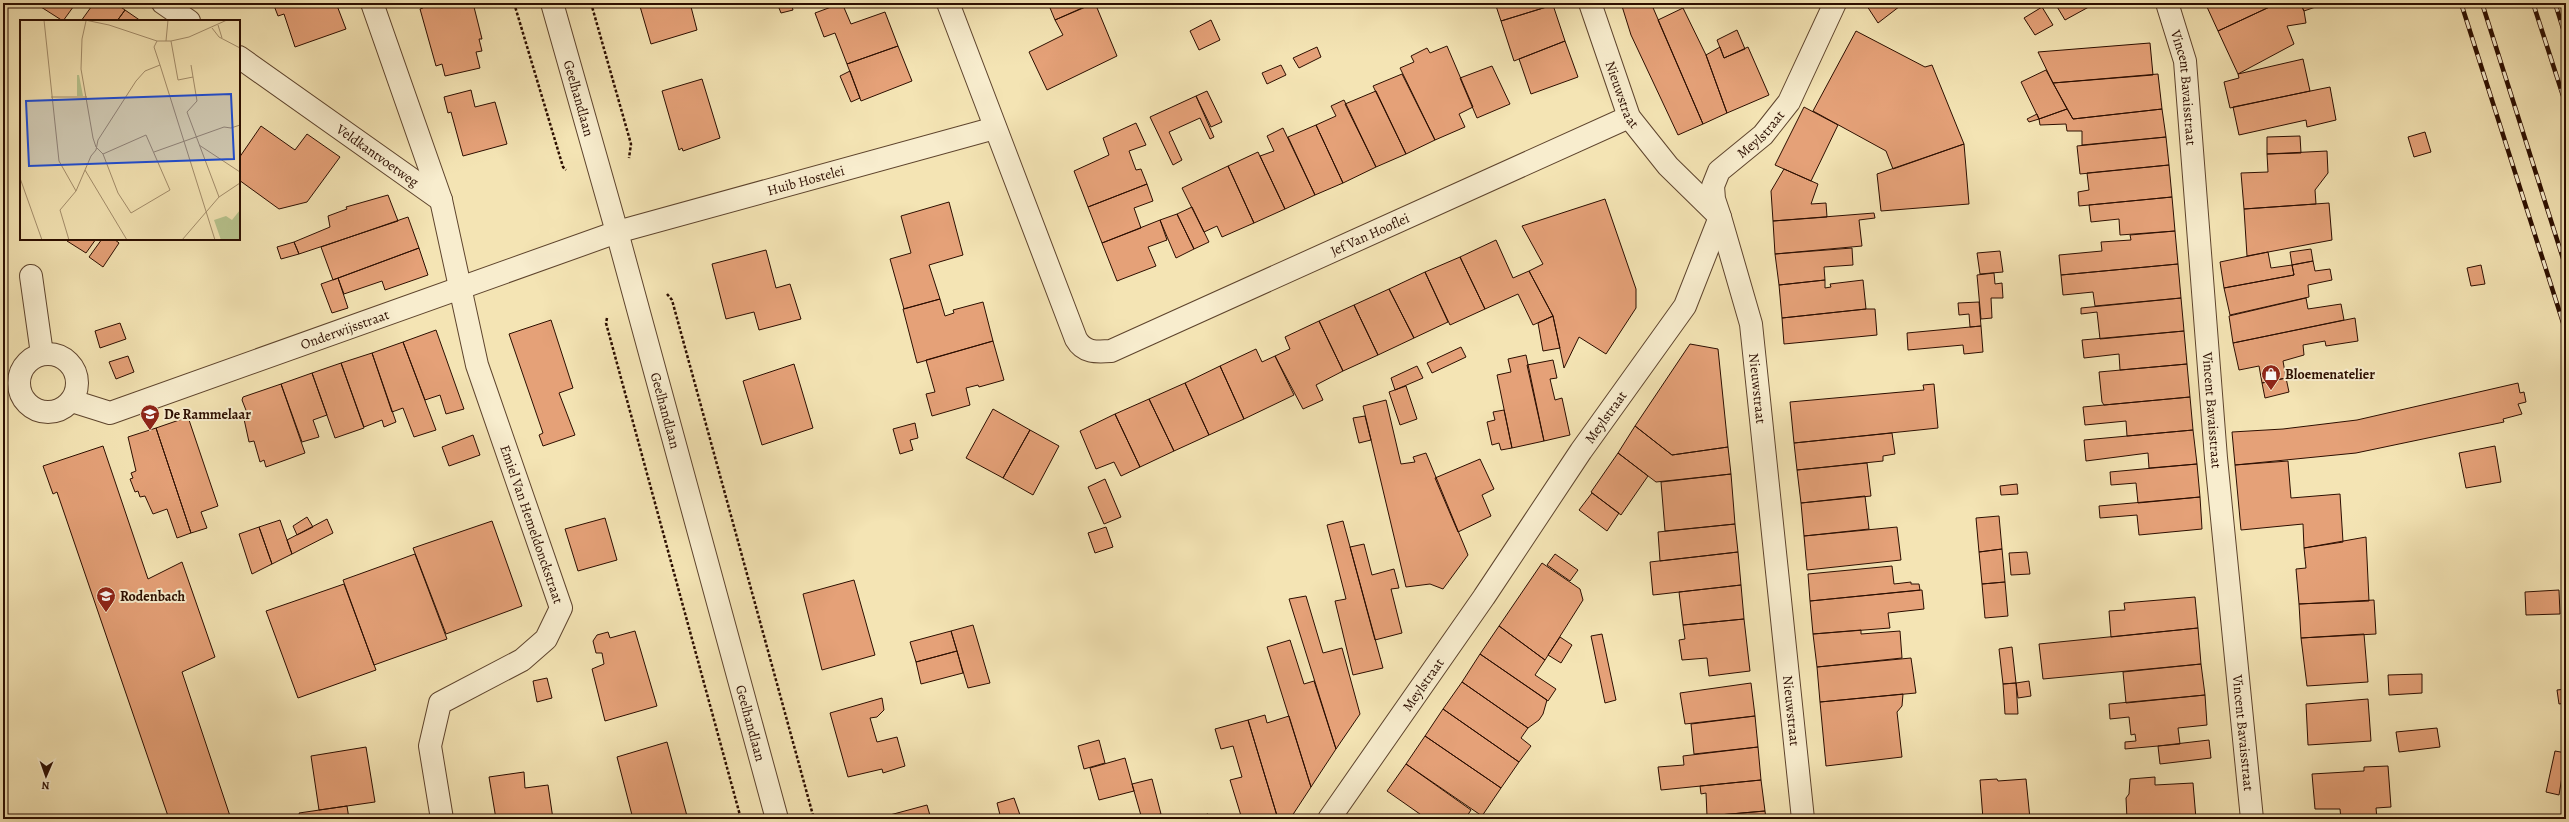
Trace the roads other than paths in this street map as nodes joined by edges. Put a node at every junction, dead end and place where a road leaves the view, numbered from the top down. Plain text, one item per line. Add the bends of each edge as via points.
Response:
1 (163, 3) edge
2 (372, 3) edge
3 (552, 3) edge
4 (948, 3) edge
5 (1590, 3) edge
6 (1835, 3) edge
7 (2166, 3) edge
8 (188, 20) edge
9 (240, 58) edge
10 (1629, 117) junction
11 (995, 128) junction
12 (441, 200) junction
13 (1720, 217) junction
14 (617, 232) junction
15 (31, 276) dead end
16 (461, 290) junction
17 (42, 354) junction
18 (11, 394) edge
19 (72, 401) junction
20 (442, 819) edge
21 (777, 819) edge
22 (1329, 819) edge
23 (1803, 819) edge
24 (2252, 819) edge

1 - 8 street
2 - 12 street
3 - 14 street, Geelhandlaan
4 - 11 street
5 - 10 street, Nieuwstraat
6 - 13 street, Meylstraat via 1790,102 1762,135 1719,171 1712,186
7 - 24 street, Vincent Bavaisstraat via 2185,61 2216,458
9 - 12 street, Veldkantvoetweg
10 - 11 street, Jef Van Hooflei via 1111,351 1093,352 1080,346 1076,339
10 - 13 street, Nieuwstraat via 1668,166
11 - 14 street, Huib Hostelei
12 - 16 street
13 - 22 street, Meylstraat via 1685,306
13 - 23 street, Nieuwstraat via 1751,324
14 - 16 street, Onderwijsstraat
14 - 21 street, Geelhandlaan
15 - 17 street
16 - 19 street, Onderwijsstraat via 110,413
16 - 20 street, Emiel Van Hemeldonckstraat via 476,365 561,608 546,640 522,660 440,703 430,746
17 - 18 street via 27,362
17 - 19 street via 60,356 73,367 78,384
18 - 19 street via 42,412 59,411

